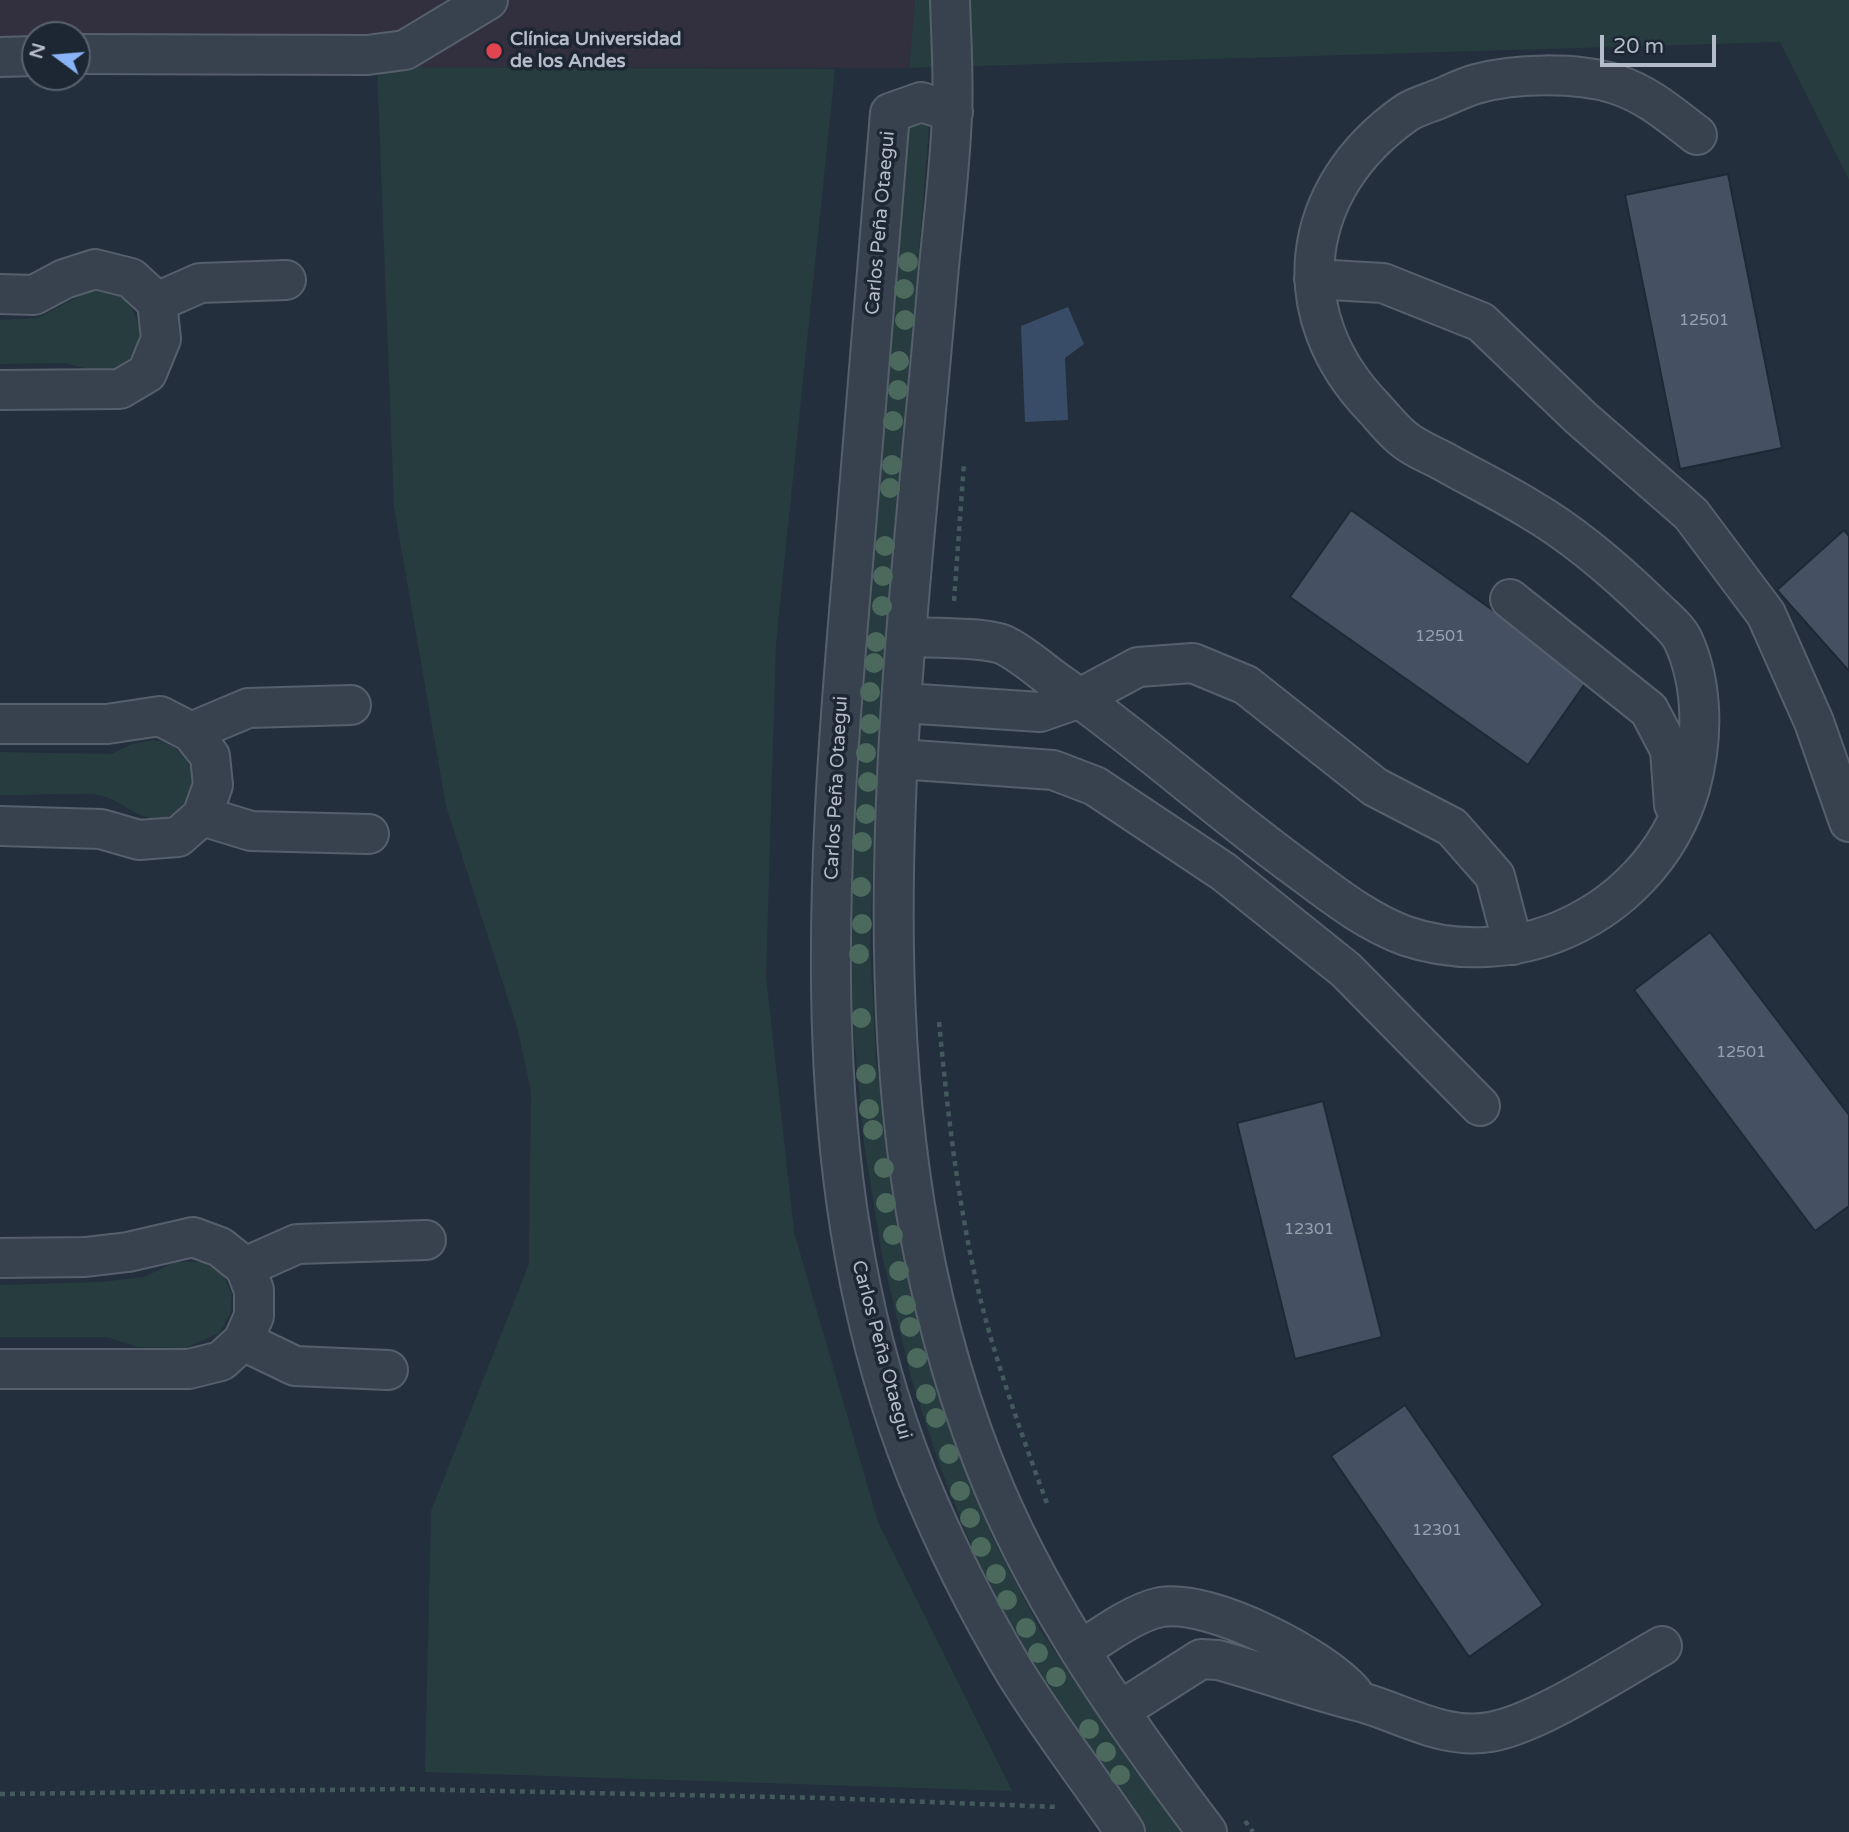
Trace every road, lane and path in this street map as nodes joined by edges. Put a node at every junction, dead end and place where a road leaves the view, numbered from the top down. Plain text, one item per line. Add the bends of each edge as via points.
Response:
1 (488, 0) edge
2 (950, 0) edge
3 (91, 54) edge
4 (21, 56) edge
5 (0, 57) edge
6 (953, 112) junction
7 (1697, 135) dead end
8 (1314, 279) junction
9 (286, 280) dead end
10 (0, 294) edge
11 (157, 303) junction
12 (0, 390) edge
13 (964, 450) dead end
14 (1510, 599) dead end
15 (908, 636) junction
16 (967, 641) junction
17 (1080, 698) junction
18 (903, 703) junction
19 (351, 705) dead end
20 (0, 724) edge
21 (191, 732) junction
22 (899, 759) junction
23 (202, 816) junction
24 (1849, 822) edge
25 (0, 826) edge
26 (1675, 826) junction
27 (369, 834) dead end
28 (1513, 944) junction
29 (938, 1012) dead end
30 (1480, 1106) dead end
31 (426, 1240) dead end
32 (0, 1258) edge
33 (245, 1267) junction
34 (243, 1341) junction
35 (0, 1369) edge
36 (388, 1370) dead end
37 (1049, 1507) dead end
38 (1662, 1646) dead end
39 (1080, 1651) junction
40 (1362, 1702) junction
41 (1121, 1710) junction
42 (1091, 1782) junction
43 (0, 1794) edge
44 (1125, 1832) edge
45 (1207, 1832) edge

1 - 3 street via 405,50 367,55
2 - 6 street
4 - 5 street
6 - 15 street
6 - 42 street, Carlos Peña Otaegui via 921,102 890,113 841,705 829,926 840,1160 868,1319 916,1473 948,1548 1006,1657
7 - 8 street via 1653,101 1613,83 1541,75 1478,83 1408,111 1350,165 1322,219
8 - 24 street via 1383,283 1481,322 1691,514 1766,614 1814,722
8 - 26 street via 1332,352 1360,394 1405,440 1578,540 1680,634 1692,665 1700,731 1696,764
9 - 11 street via 200,283
10 - 11 street via 34,295 95,268 131,278
11 - 12 street via 162,339 147,373 120,389
13 - 16 path
14 - 26 street via 1649,710 1670,750
15 - 16 street
15 - 18 street
16 - 17 street via 1001,643
17 - 18 street via 1041,712
17 - 28 street via 1257,839 1374,921 1441,944 1478,948
17 - 28 street via 1138,667 1193,663 1246,685 1375,787 1452,827 1495,876
18 - 22 street
19 - 21 street via 248,708
20 - 21 street via 107,724 160,716
21 - 23 street via 210,756 213,785
22 - 30 street via 1053,770 1095,786 1224,872 1346,970
22 - 39 street via 893,920 897,1045 930,1286 947,1356 995,1491
23 - 25 street via 178,837 139,840 101,830
23 - 27 street via 251,831
26 - 28 street via 1657,856 1608,905 1558,932
29 - 37 path via 949,1126 981,1294 1018,1423
31 - 33 street via 298,1244
32 - 33 street via 117,1253 192,1237 220,1247
33 - 34 street via 254,1290 254,1316
34 - 35 street via 221,1361 189,1369
34 - 36 street via 295,1366
38 - 40 street via 1521,1723 1489,1732 1458,1733 1427,1726
39 - 40 street via 1112,1629 1160,1607 1199,1609 1244,1624 1339,1676
39 - 41 street
40 - 41 street via 1201,1659
41 - 45 street
42 - 43 path via 1065,1808 403,1789
42 - 44 street, Carlos Peña Otaegui

